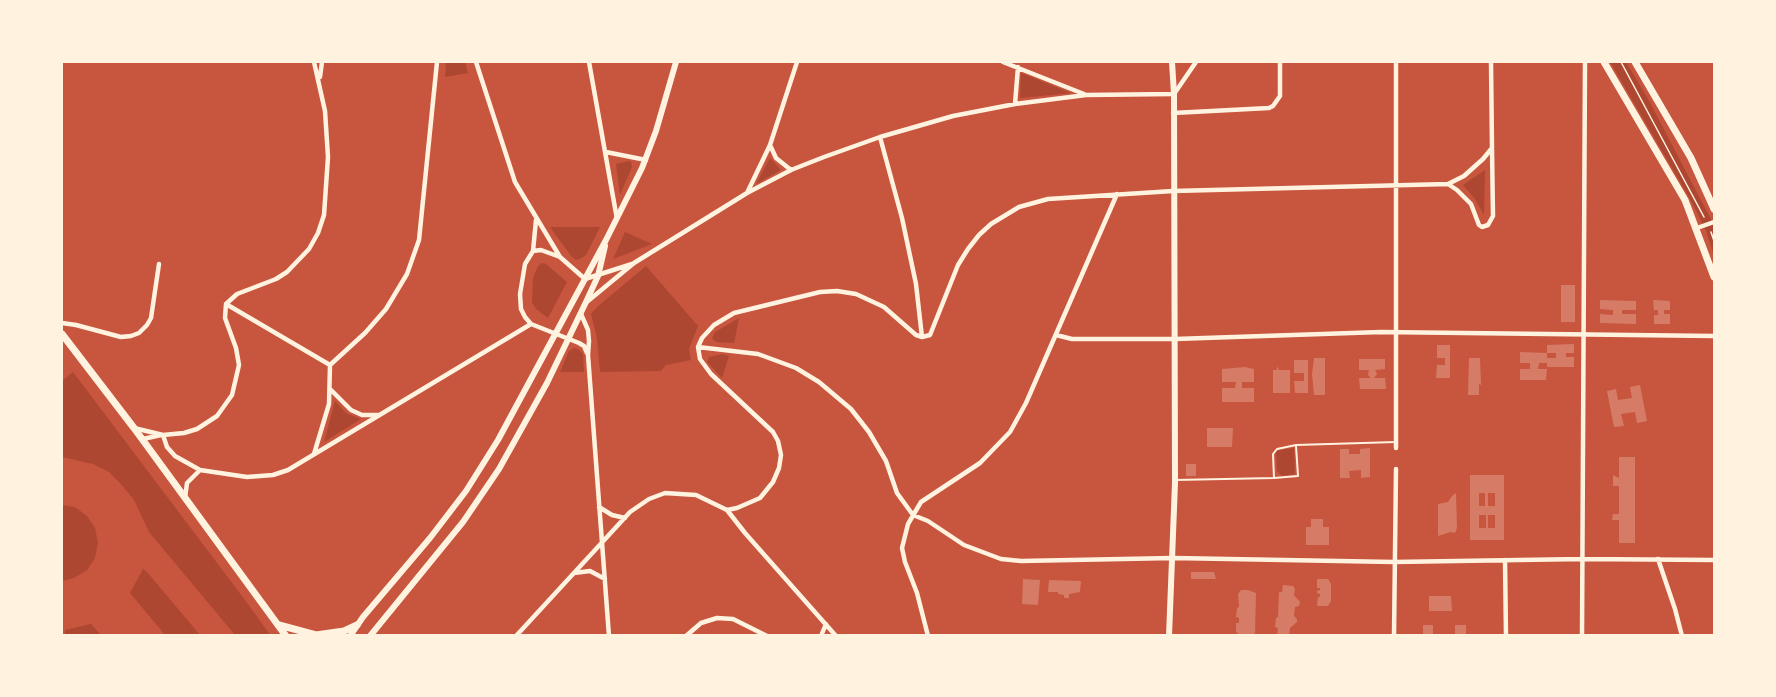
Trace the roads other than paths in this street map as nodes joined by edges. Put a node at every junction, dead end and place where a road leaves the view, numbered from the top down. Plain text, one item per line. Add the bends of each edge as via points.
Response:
1 (314, 62) edge
2 (322, 62) edge
3 (437, 62) edge
4 (476, 62) edge
5 (589, 62) edge
6 (676, 62) edge
7 (797, 62) edge
8 (1003, 62) edge
9 (1172, 62) edge
10 (1196, 62) edge
11 (1280, 62) edge
12 (1396, 62) edge
13 (1491, 62) edge
14 (1585, 62) edge
15 (1604, 62) edge
16 (1635, 62) edge
17 (1018, 67) junction
18 (319, 80) junction
19 (1086, 94) junction
20 (1174, 94) junction
21 (1015, 104) junction
22 (1173, 113) junction
23 (880, 137) junction
24 (770, 144) junction
25 (1492, 148) junction
26 (606, 152) junction
27 (646, 160) junction
28 (790, 170) junction
29 (1448, 184) junction
30 (1705, 186) junction
31 (1397, 187) junction
32 (1714, 190) edge
33 (1173, 191) junction
34 (747, 193) junction
35 (1117, 194) junction
36 (1714, 208) edge
37 (536, 218) junction
38 (617, 219) junction
39 (1714, 222) edge
40 (1696, 228) junction
41 (606, 240) junction
42 (533, 251) junction
43 (560, 257) junction
44 (634, 263) junction
45 (159, 264) dead end
46 (598, 276) junction
47 (1714, 277) edge
48 (585, 279) junction
49 (586, 302) junction
50 (226, 304) junction
51 (581, 314) junction
52 (62, 323) edge
53 (531, 324) junction
54 (1396, 332) junction
55 (555, 333) junction
56 (62, 334) edge
57 (1056, 335) junction
58 (1585, 335) junction
59 (1714, 336) edge
60 (922, 337) junction
61 (569, 339) junction
62 (1175, 339) junction
63 (698, 346) junction
64 (588, 355) junction
65 (330, 365) junction
66 (331, 390) junction
67 (381, 414) junction
68 (134, 428) junction
69 (163, 435) junction
70 (143, 439) junction
71 (1296, 445) junction
72 (1396, 445) joint
73 (314, 454) junction
74 (1396, 469) dead end
75 (200, 470) junction
76 (1274, 478) junction
77 (1175, 480) junction
78 (185, 498) junction
79 (599, 507) junction
80 (727, 510) junction
81 (913, 515) junction
82 (625, 518) junction
83 (602, 542) junction
84 (1173, 558) junction
85 (1582, 559) junction
86 (1658, 559) junction
87 (1505, 560) junction
88 (1714, 560) edge
89 (1394, 562) junction
90 (574, 573) junction
91 (605, 579) junction
92 (826, 624) junction
93 (279, 625) junction
94 (357, 626) junction
95 (286, 636) edge
96 (350, 636) edge
97 (370, 636) edge
98 (516, 636) edge
99 (609, 636) edge
100 (686, 636) edge
101 (767, 636) edge
102 (821, 636) edge
103 (836, 636) edge
104 (928, 636) edge
105 (1169, 636) edge
106 (1394, 636) edge
107 (1506, 636) edge
108 (1582, 636) edge
109 (1682, 636) edge

1 - 18 street
2 - 18 street
3 - 65 street via 421,230 413,260 380,316
4 - 37 street via 506,160
5 - 26 street
6 - 27 main road
7 - 24 street
8 - 17 street
9 - 20 main road
10 - 20 street
11 - 22 street via 1280,96 1269,108
12 - 31 street
13 - 25 street
14 - 58 street
15 - 40 main road via 1662,157
16 - 30 main road
17 - 19 street
17 - 21 street
18 - 50 street via 328,158 324,215 318,233 287,272 237,294
19 - 20 street
19 - 21 street
20 - 22 main road
21 - 23 street via 952,116
22 - 33 main road
23 - 28 street
23 - 60 street via 916,284
24 - 28 street via 776,158
24 - 34 street
25 - 29 street via 1464,177
25 - 29 street via 1493,216 1488,225 1479,225 1471,204
26 - 27 street
26 - 38 street
27 - 38 main road
28 - 34 street
29 - 31 street
30 - 32 main road
30 - 36 main road
31 - 33 street
31 - 54 street
33 - 35 street
33 - 62 main road
34 - 44 street
35 - 57 street
35 - 60 street via 1048,199 1019,207 991,224 963,257 934,327
37 - 42 street
37 - 43 street
38 - 41 main road
39 - 40 street
40 - 47 main road
41 - 46 main road
41 - 48 main road
42 - 43 street
42 - 53 street via 525,264 520,294 521,309
43 - 48 street
44 - 46 street
44 - 49 street
45 - 52 street via 151,318 139,333 121,337
46 - 48 street
46 - 49 main road
48 - 55 main road
49 - 51 main road
50 - 65 street
50 - 69 street via 225,318 239,365 232,395 208,423 184,433
51 - 61 main road
51 - 64 street via 588,330
53 - 55 street
53 - 67 street
54 - 58 street
54 - 62 street
54 - 72 street
55 - 61 street
55 - 94 main road via 466,491
56 - 68 main road
57 - 62 street via 1072,339
57 - 81 street via 1010,432 980,463 928,495
58 - 59 street
58 - 85 street
60 - 63 street via 884,307 856,294 837,291 734,313 706,332
61 - 64 street via 584,346
61 - 97 main road via 499,469 469,513
62 - 77 main road
63 - 80 street via 705,369 766,424 778,441 781,455 777,476 767,492
63 - 81 street via 778,361 835,394 869,432 886,461 897,493
64 - 79 street
65 - 66 street
66 - 67 street via 351,410 362,415
66 - 73 street
67 - 73 street
68 - 69 street
68 - 70 main road
69 - 70 street
69 - 75 street via 175,456
70 - 78 main road
71 - 72 lane
71 - 76 lane via 1274,451
71 - 76 lane via 1298,476
73 - 75 street via 288,470 264,476
74 - 89 street
75 - 78 street via 187,483
76 - 77 lane
77 - 84 main road
78 - 93 main road
79 - 82 street
79 - 83 street
80 - 82 street via 696,495 665,493 648,499
80 - 92 street
81 - 84 street via 964,545 1001,559
81 - 104 street via 902,548
82 - 83 street
83 - 90 street
83 - 91 street
84 - 89 street
84 - 105 main road
85 - 86 street
85 - 87 street
85 - 108 street
86 - 88 street
86 - 109 street
87 - 89 street
87 - 107 street
89 - 106 street
90 - 91 street via 590,571
90 - 98 street
91 - 99 street
92 - 102 street
92 - 103 street
93 - 94 main road via 316,635
93 - 95 main road
94 - 96 main road
100 - 101 street via 701,623 733,618

